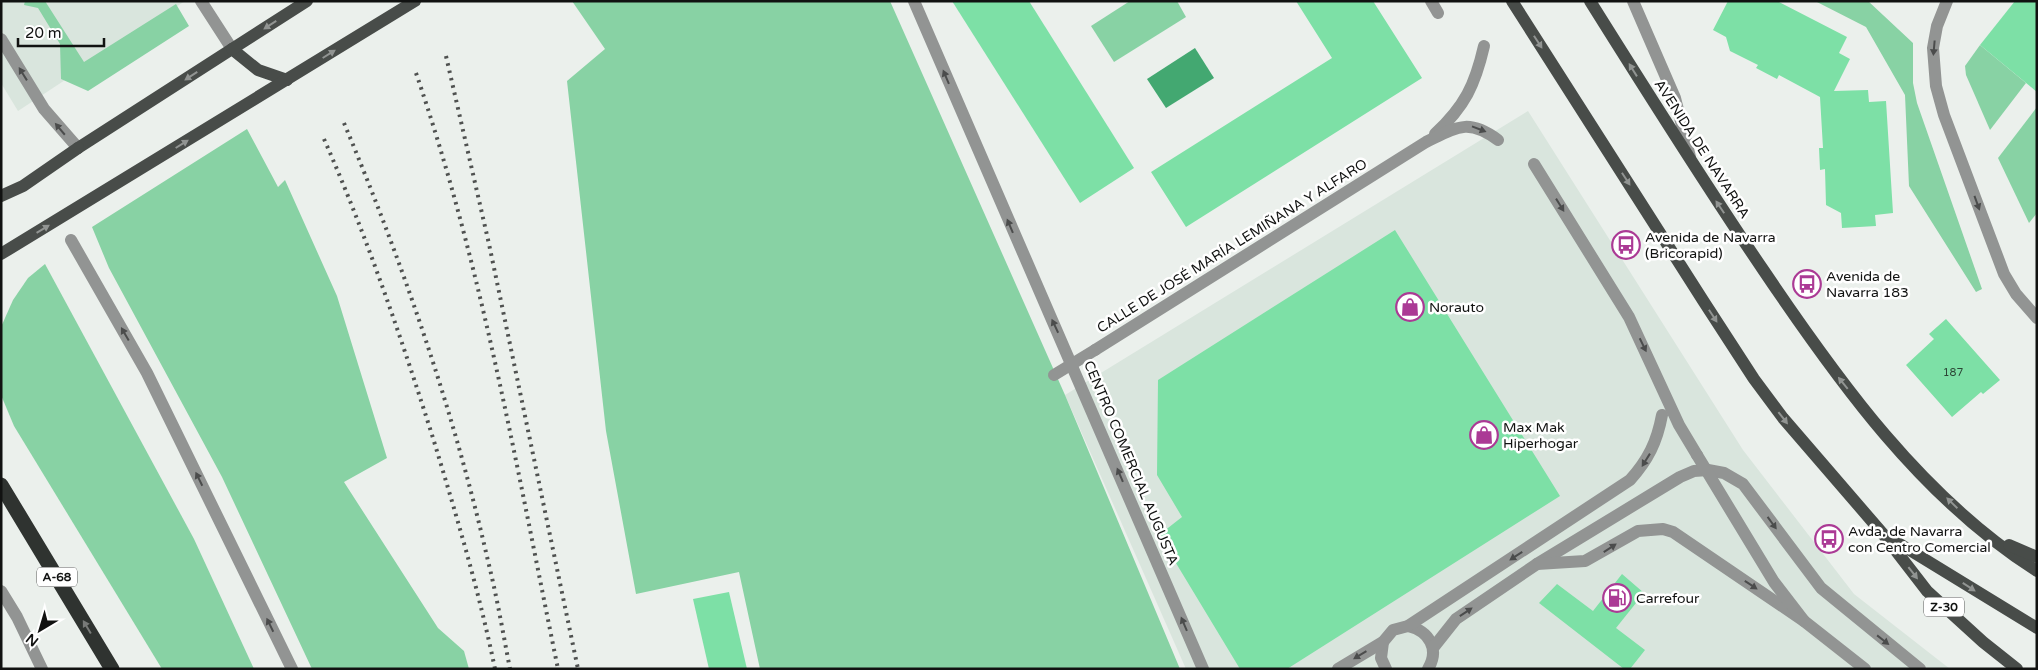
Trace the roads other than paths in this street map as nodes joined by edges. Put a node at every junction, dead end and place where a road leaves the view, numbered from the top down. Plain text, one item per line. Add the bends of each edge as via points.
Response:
1 (201, 1) edge
2 (307, 1) edge
3 (415, 1) edge
4 (914, 1) edge
5 (1431, 1) edge
6 (1512, 1) edge
7 (1590, 1) edge
8 (1633, 1) edge
9 (1947, 1) edge
10 (1438, 13) dead end
11 (1, 39) edge
12 (1484, 46) dead end
13 (232, 49) junction
14 (287, 80) junction
15 (1498, 140) dead end
16 (1426, 142) junction
17 (78, 148) junction
18 (1534, 164) dead end
19 (1692, 165) junction
20 (1, 196) edge
21 (71, 240) dead end
22 (1, 254) edge
23 (2037, 318) edge
24 (1054, 375) dead end
25 (1697, 455) junction
26 (1, 485) edge
27 (1883, 534) junction
28 (1988, 536) junction
29 (2037, 557) edge
30 (1537, 564) junction
31 (2037, 571) edge
32 (1, 591) edge
33 (1804, 621) junction
34 (1408, 626) junction
35 (2037, 628) edge
36 (1383, 642) junction
37 (1433, 648) junction
38 (42, 669) edge
39 (112, 669) edge
40 (292, 669) edge
41 (1204, 669) edge
42 (1338, 669) edge
43 (1386, 669) edge
44 (1428, 669) edge
45 (1865, 669) edge
46 (1920, 669) edge
47 (2017, 669) edge

1 - 13 street
2 -> 13 main road, bridge
14 -> 3 main road, bridge
41 -> 4 street, CENTRO COMERCIAL AUGUSTA
5 - 10 street
6 -> 27 main road via 1754,379 1826,471
19 -> 7 main road, AVENIDA DE NAVARRA
8 - 19 street via 1675,98
9 -> 23 street via 1933,48 1936,86 1944,115 2004,274
17 -> 11 street via 44,109
12 - 16 street via 1477,76 1464,101
13 - 14 main road via 258,70
13 -> 17 main road
22 -> 14 main road, bridge
16 -> 15 street via 1469,125
16 - 24 street, CALLE DE JOSÉ MARÍA LEMIÑANA Y ALFARO, bridge
17 - 20 main road, bridge via 23,186
18 -> 25 street via 1629,317 1679,425
28 -> 19 main road, AVENIDA DE NAVARRA via 1933,485 1838,378
40 -> 21 street via 147,373
25 - 33 street, bridge via 1774,582
25 -> 34 street via 1662,415 1654,448 1630,480
39 -> 26 highway, A-68
27 -> 35 main road
27 -> 47 main road, Z-30 via 1927,591
28 - 29 main road
28 - 31 main road
30 -> 33 street via 1585,561 1638,532 1663,529 1673,532
37 -> 30 street via 1456,619
30 -> 46 street via 1680,477 1708,470 1724,473 1743,484 1827,594
32 - 38 street
33 - 45 street
34 - 36 street via 1393,630
34 - 37 street via 1424,632
36 -> 42 street
36 - 43 street via 1381,658
37 - 44 street

